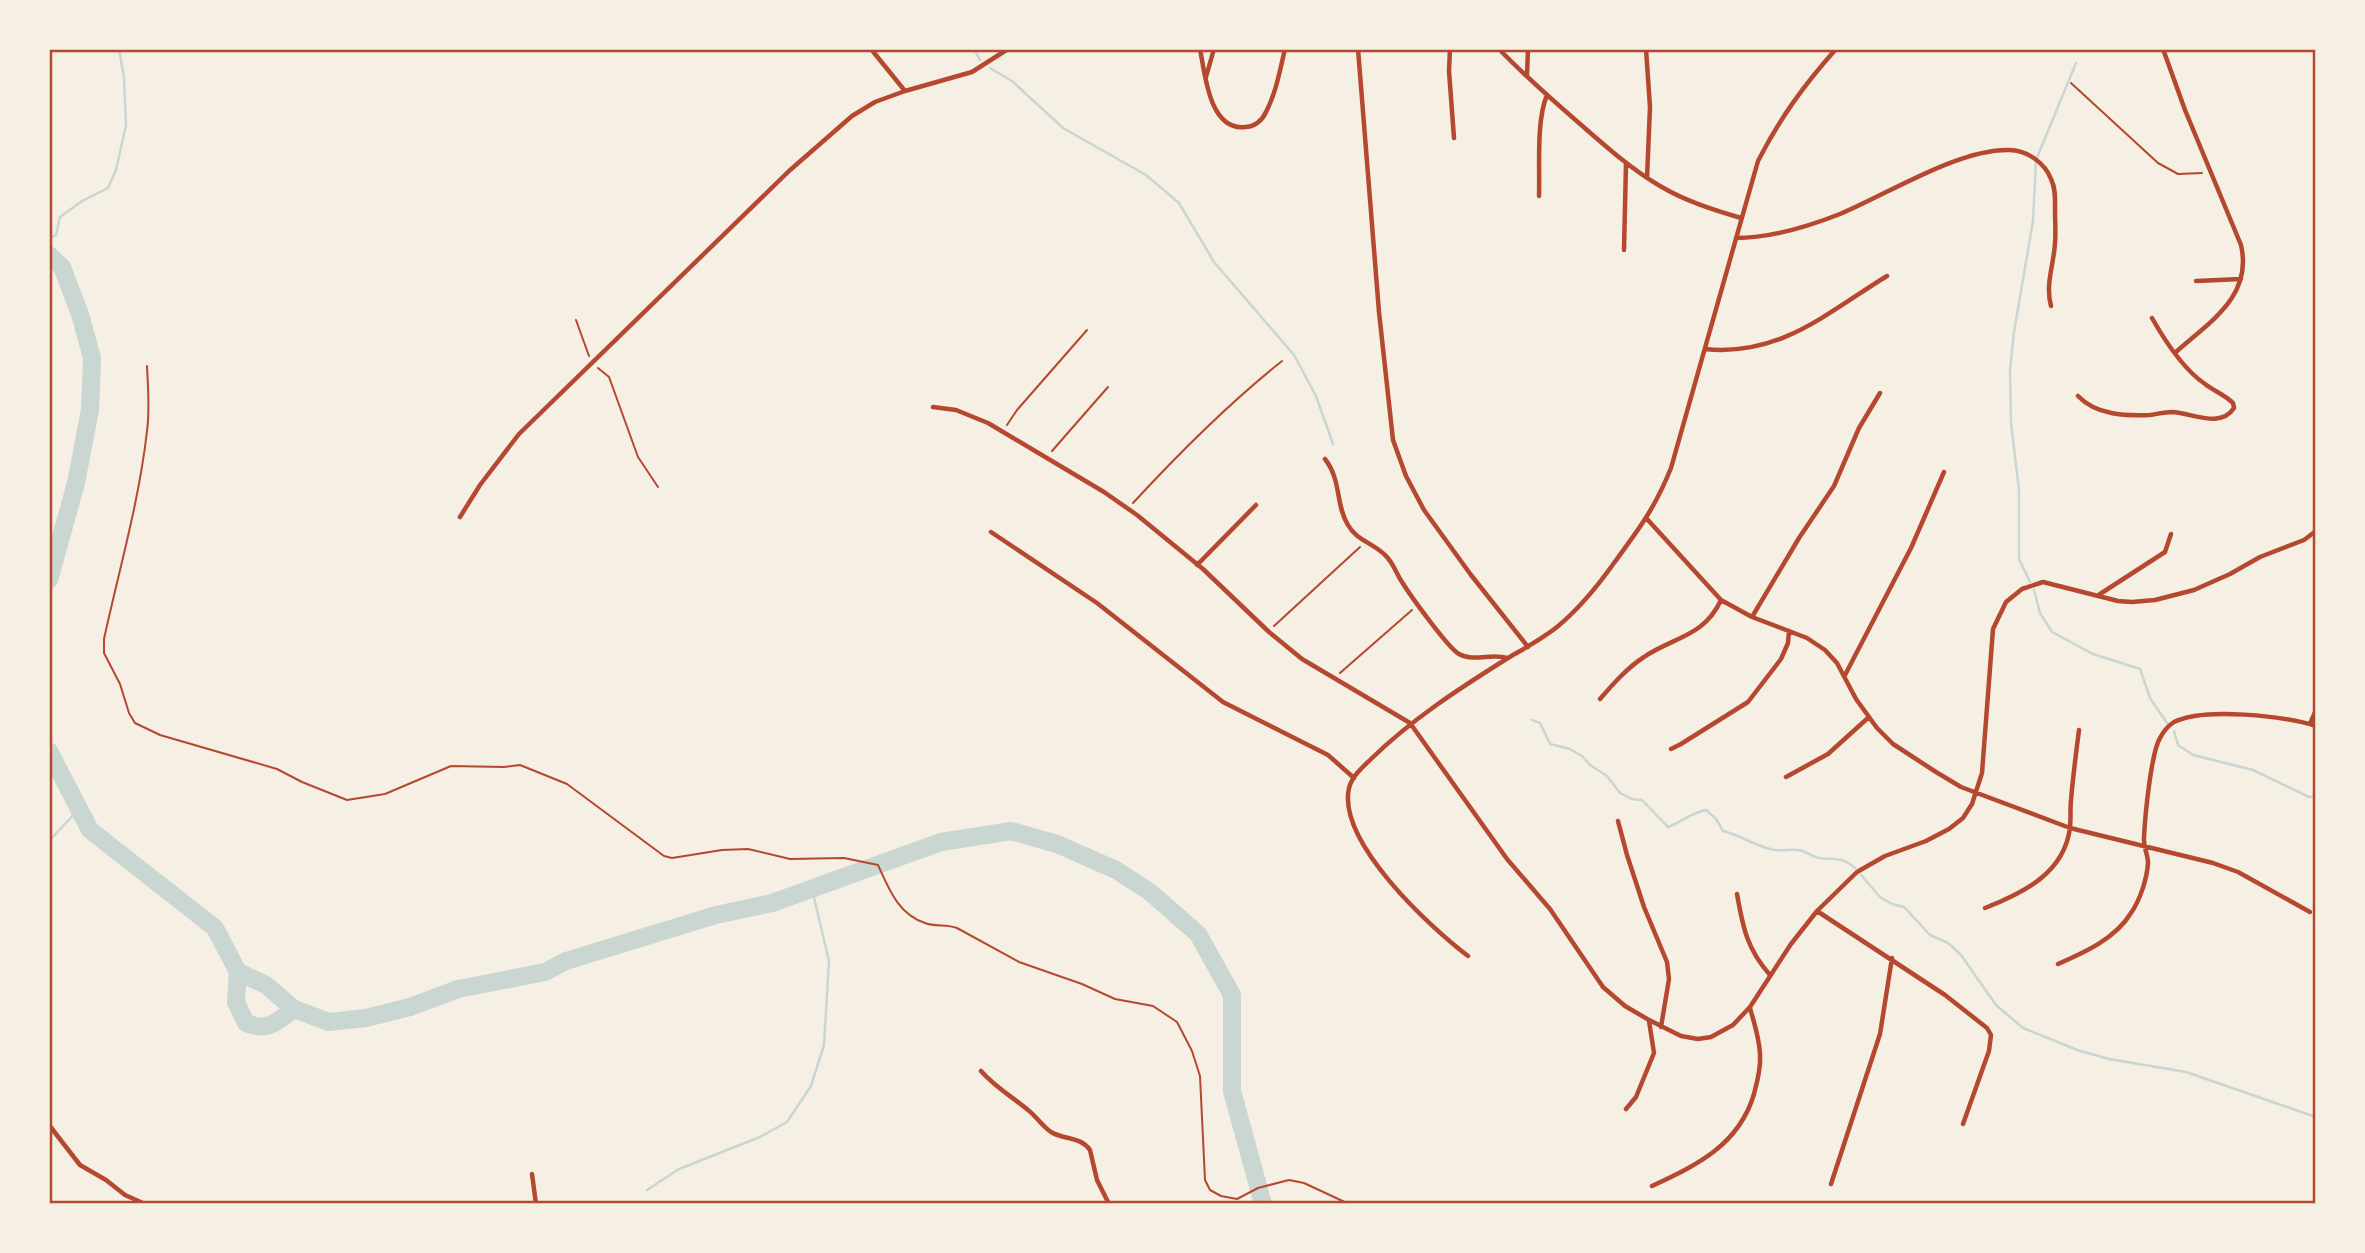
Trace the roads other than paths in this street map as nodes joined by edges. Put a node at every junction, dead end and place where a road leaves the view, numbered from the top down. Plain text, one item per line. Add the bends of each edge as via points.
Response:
1 (871, 49) edge
2 (1008, 49) edge
3 (1200, 49) edge
4 (1214, 49) edge
5 (1285, 49) edge
6 (1358, 49) edge
7 (1450, 49) edge
8 (1499, 49) edge
9 (1528, 49) edge
10 (1646, 49) edge
11 (1836, 49) edge
12 (2163, 49) edge
13 (1527, 75) junction
14 (1206, 78) junction
15 (905, 91) junction
16 (1546, 95) junction
17 (1454, 138) dead end
18 (1626, 162) junction
19 (1647, 178) junction
20 (1539, 196) dead end
21 (1741, 218) junction
22 (1736, 238) junction
23 (1623, 250) dead end
24 (1888, 276) dead end
25 (2241, 279) junction
26 (2196, 281) dead end
27 (2051, 306) dead end
28 (2152, 318) dead end
29 (1705, 349) junction
30 (2176, 352) junction
31 (1880, 393) dead end
32 (2078, 396) dead end
33 (933, 407) dead end
34 (1325, 459) dead end
35 (1944, 472) dead end
36 (1256, 505) dead end
37 (460, 517) dead end
38 (1647, 519) junction
39 (2316, 531) edge
40 (991, 532) dead end
41 (2171, 534) dead end
42 (1197, 565) junction
43 (2099, 595) junction
44 (1721, 600) junction
45 (1752, 617) junction
46 (1789, 631) junction
47 (1528, 647) junction
48 (1508, 658) junction
49 (1845, 675) junction
50 (1600, 699) dead end
51 (2316, 710) edge
52 (1869, 717) junction
53 (1410, 723) junction
54 (2310, 724) junction
55 (2316, 726) edge
56 (2079, 730) dead end
57 (1671, 748) dead end
58 (1354, 778) junction
59 (1786, 778) dead end
60 (1977, 793) junction
61 (1619, 821) dead end
62 (2070, 828) junction
63 (2143, 847) junction
64 (1737, 894) dead end
65 (1985, 908) dead end
66 (1817, 911) junction
67 (2310, 912) dead end
68 (1468, 956) dead end
69 (1892, 958) junction
70 (2058, 964) dead end
71 (1770, 975) junction
72 (1750, 1007) junction
73 (1649, 1020) junction
74 (1661, 1027) junction
75 (981, 1071) dead end
76 (1626, 1109) dead end
77 (1963, 1124) dead end
78 (49, 1125) edge
79 (532, 1174) dead end
80 (1831, 1184) dead end
81 (1652, 1186) dead end
82 (145, 1204) edge
83 (536, 1204) edge
84 (1109, 1204) edge

1 - 15 street
2 - 15 street via 972,72
3 - 14 street
4 - 14 street
5 - 14 street via 1265,115 1246,128 1219,117
6 - 47 street via 1393,440 1424,510
7 - 17 street
8 - 13 street
9 - 13 street
10 - 19 street via 1650,107
11 - 21 street via 1779,122 1758,161
12 - 25 street via 2241,245
13 - 16 street
15 - 37 street via 852,116 789,171 519,434
16 - 18 street
16 - 20 street via 1540,120
18 - 19 street
18 - 23 street
19 - 21 street via 1691,201
21 - 22 street
22 - 27 street via 1756,238 1817,222 1958,161 2011,150 2036,160 2052,180 2056,242 2048,294
22 - 29 street
24 - 29 street via 1781,340 1725,351
25 - 26 street
25 - 30 street via 2224,310
28 - 30 street
29 - 38 street via 1671,468
30 - 32 street via 2201,382 2228,398 2234,408 2228,416 2124,414 2095,409
31 - 45 street via 1834,486
33 - 42 street via 969,414 1047,457 1128,509
34 - 48 street via 1336,479 1347,524 1385,554 1458,654
35 - 49 street via 1911,548
36 - 42 street
38 - 44 street
38 - 47 street via 1595,590 1557,628
39 - 43 street via 2194,590 2133,603
40 - 58 street via 1097,603 1223,702 1320,750
41 - 43 street via 2165,552
42 - 53 street via 1302,659
43 - 60 street via 2043,582 2022,589 2006,602 1993,629
44 - 45 street
44 - 50 street via 1697,631 1645,656
45 - 46 street
46 - 49 street via 1825,650
46 - 57 street via 1781,659 1748,702
47 - 48 street
48 - 53 street
49 - 52 street
51 - 54 street
52 - 59 street via 1828,754
52 - 60 street via 1893,744
53 - 58 street
53 - 73 street via 1507,859 1550,909 1602,987
54 - 55 street
54 - 63 street via 2257,715 2203,715 2174,723 2159,740 2155,754
56 - 62 street
58 - 68 street via 1349,789 1352,817 1373,860 1421,916
60 - 62 street
60 - 66 street via 1963,818 1949,829 1870,863
61 - 74 street via 1644,907 1667,962 1670,979
62 - 63 street
62 - 65 street via 2050,871 2017,895
63 - 67 street via 2238,872
63 - 70 street via 2148,862 2145,881 2131,914 2103,941
64 - 71 street via 1750,948
66 - 69 street
66 - 71 street
69 - 77 street via 1991,1034
69 - 80 street via 1880,1034
71 - 72 street
72 - 74 street via 1733,1026 1711,1037 1681,1036
72 - 81 street via 1760,1057 1752,1100 1742,1121 1713,1155
73 - 74 street
73 - 76 street via 1654,1053 1640,1090
75 - 84 street via 1052,1133 1086,1144
78 - 82 street via 80,1165
79 - 83 street

